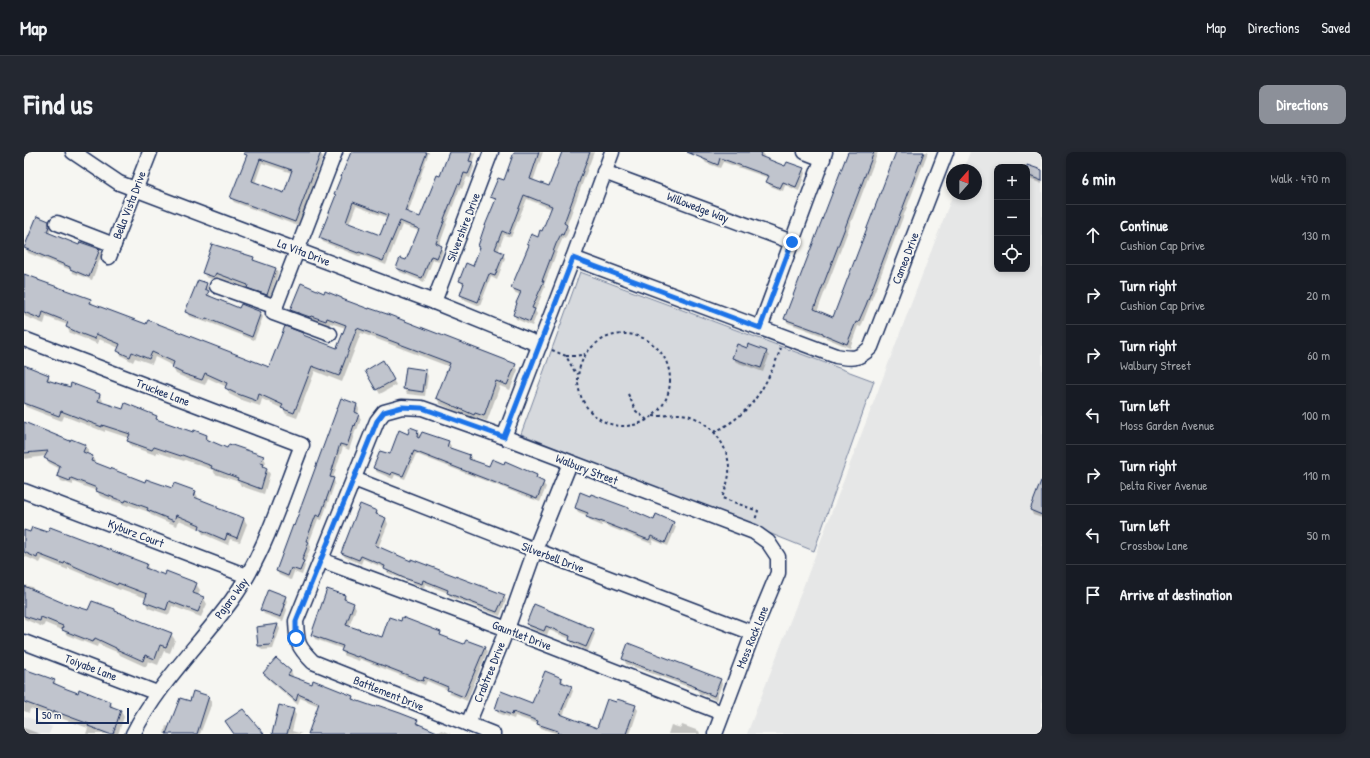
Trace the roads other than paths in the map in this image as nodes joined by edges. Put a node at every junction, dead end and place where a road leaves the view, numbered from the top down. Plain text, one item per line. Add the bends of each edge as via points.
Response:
1 (73, 152) edge
2 (150, 152) edge
3 (335, 152) edge
4 (491, 152) edge
5 (612, 152) edge
6 (805, 152) edge
7 (946, 152) edge
8 (824, 156) edge
9 (604, 172) junction
10 (135, 190) junction
11 (57, 223) dead end
12 (792, 242) junction
13 (298, 250) junction
14 (573, 258) junction
15 (217, 286) dead end
16 (434, 302) junction
17 (274, 310) junction
18 (760, 328) junction
19 (330, 334) dead end
20 (24, 339) edge
21 (540, 345) junction
22 (504, 437) junction
23 (302, 445) joint
24 (570, 463) junction
25 (354, 479) junction
26 (24, 491) edge
27 (768, 542) joint
28 (535, 550) junction
29 (321, 560) junction
30 (247, 576) junction
31 (507, 629) junction
32 (753, 633) junction
33 (24, 642) edge
34 (157, 693) junction
35 (722, 713) junction
36 (468, 724) junction
37 (133, 734) edge
38 (493, 734) edge
39 (715, 734) edge

1 - 10 street, La Vita Drive via 119,183
2 - 10 street, Bella Vista Drive
3 - 13 street
4 - 16 street, Silvershire Drive
5 - 9 street
6 - 8 street
7 - 18 street, Cameo Drive via 871,347 865,354 851,359 836,356
8 - 12 street
9 - 12 street, Willowedge Way
9 - 14 street
10 - 11 street, Bella Vista Drive via 112,251
10 - 13 street, La Vita Drive
12 - 18 street
13 - 16 street, La Vita Drive
13 - 17 street
14 - 18 street
14 - 21 street
15 - 17 street
16 - 21 street, La Vita Drive
17 - 19 street
20 - 23 street, Truckee Lane
21 - 22 street
22 - 24 street, Walbury Street
22 - 25 street, Walbury Street via 422,408 402,407 384,412 377,421
23 - 30 street, Pajaro Way via 261,549
24 - 27 street, Walbury Street via 752,531
24 - 28 street, Crabtree Drive
25 - 28 street, Silverbell Drive
25 - 29 street
26 - 30 street, Kyburz Court
27 - 32 street, Moss Rock Lane via 778,556 778,573
28 - 31 street, Crabtree Drive
28 - 32 street, Silverbell Drive
29 - 31 street, Gauntlet Drive
29 - 36 street, Battlement Drive via 296,621 296,638 301,650 313,662
30 - 34 street, Pajaro Way via 232,600
31 - 35 street, Gauntlet Drive
31 - 36 street, Crabtree Drive
32 - 35 street, Moss Rock Lane
33 - 34 street, Toiyabe Lane
34 - 37 street, Pajaro Way
35 - 39 street, Moss Rock Lane
36 - 38 street, Battlement Drive

